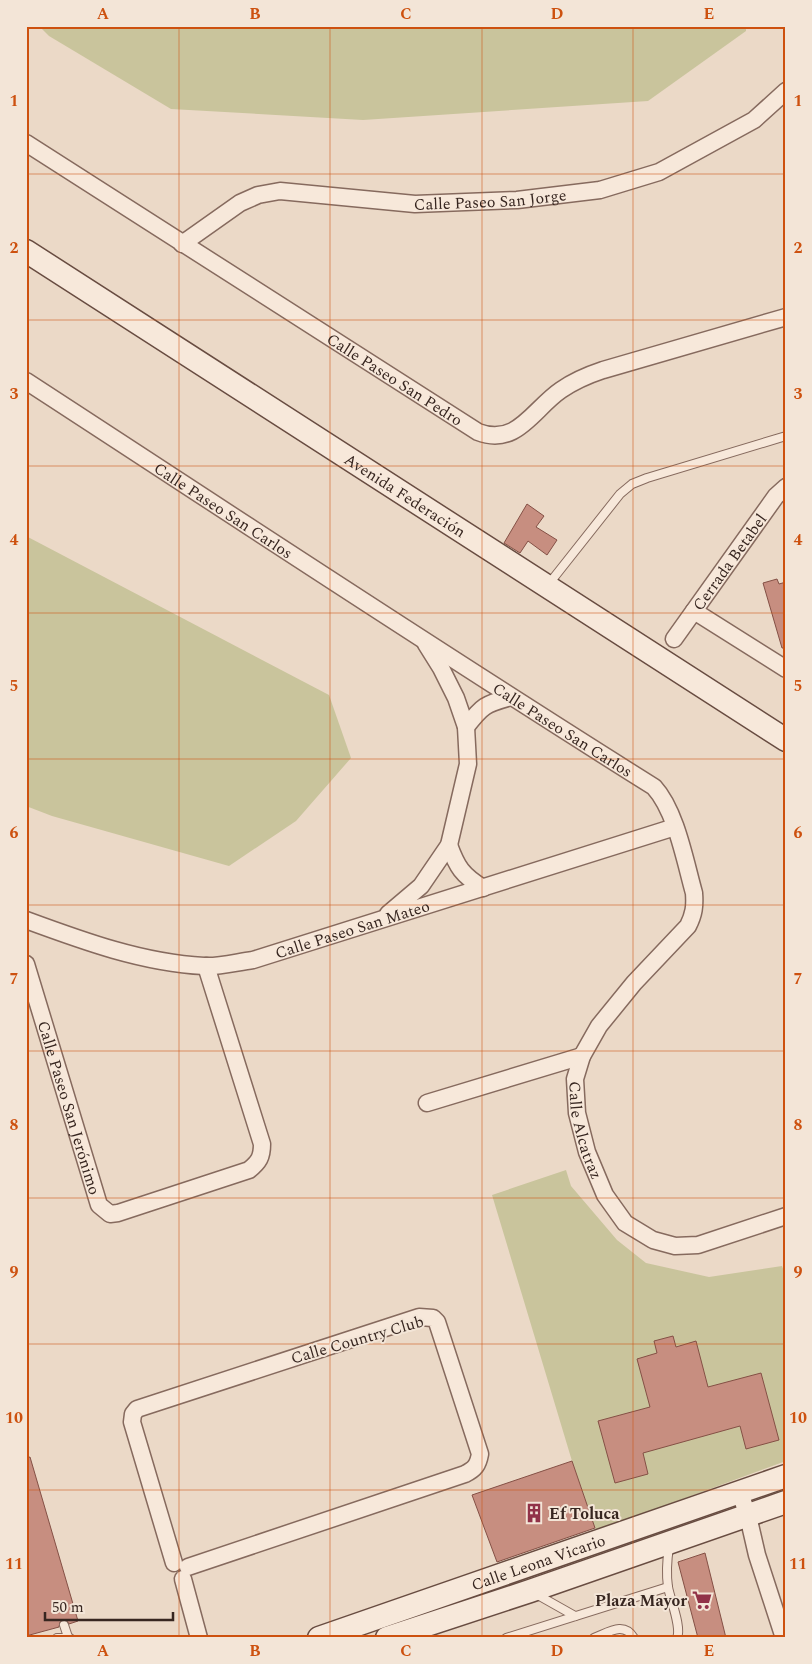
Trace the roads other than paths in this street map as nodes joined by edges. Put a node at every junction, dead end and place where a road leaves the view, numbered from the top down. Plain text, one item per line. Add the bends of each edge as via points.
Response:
1 (786, 91) edge
2 (26, 143) edge
3 (182, 244) junction
4 (26, 250) edge
5 (786, 318) edge
6 (26, 381) edge
7 (786, 436) edge
8 (786, 487) edge
9 (547, 586) junction
10 (694, 611) junction
11 (422, 638) junction
12 (674, 639) dead end
13 (786, 669) edge
14 (511, 697) junction
15 (466, 727) junction
16 (786, 740) edge
17 (654, 787) joint
18 (675, 827) junction
19 (449, 844) junction
20 (483, 888) junction
21 (383, 919) junction
22 (26, 920) edge
23 (43, 926) junction
24 (26, 934) edge
25 (26, 964) edge
26 (206, 966) junction
27 (582, 1056) junction
28 (427, 1103) dead end
29 (786, 1216) edge
30 (786, 1476) edge
31 (740, 1493) junction
32 (786, 1502) edge
33 (748, 1516) junction
34 (670, 1542) junction
35 (182, 1570) junction
36 (668, 1587) junction
37 (530, 1591) junction
38 (442, 1595) junction
39 (575, 1616) junction
40 (449, 1617) junction
41 (64, 1625) dead end
42 (69, 1637) edge
43 (57, 1638) edge
44 (199, 1638) edge
45 (319, 1638) edge
46 (387, 1638) edge
47 (506, 1638) edge
48 (594, 1638) edge
49 (634, 1638) edge
50 (677, 1638) edge
51 (784, 1638) edge

1 - 3 street, Calle Paseo San Jorge via 754,120 659,172 600,190 517,200 415,204 280,191 258,194 240,203
2 - 3 street, Calle Paseo San Pedro
3 - 5 street, Calle Paseo San Pedro via 490,437 515,431 560,390 579,379
4 - 9 main road, Avenida Federación
6 - 11 street, Calle Paseo San Carlos
7 - 9 lane via 632,484 620,494
8 - 10 street, Cerrada Betabel via 776,496
9 - 16 main road, Avenida Federación
10 - 12 street, Cerrada Betabel
10 - 13 street
11 - 14 street, Calle Paseo San Carlos
11 - 15 street, Calle Paseo San Carlos via 456,698
14 - 15 street via 479,710
14 - 17 street, Calle Paseo San Carlos
15 - 19 street, Calle Paseo San Carlos via 468,764
17 - 18 street, Calle Alcatraz via 665,802
18 - 20 street, Calle Paseo San Mateo
18 - 27 street, Calle Alcatraz via 694,893 694,914 688,926 599,1026
19 - 20 street via 456,863 468,879
19 - 21 street, Calle Paseo San Carlos via 421,886
20 - 21 street, Calle Paseo San Mateo
21 - 26 street, Calle Paseo San Mateo via 253,960
22 - 23 street
23 - 24 street
23 - 26 street, Calle Paseo San Mateo via 157,961
25 - 26 street, Calle Paseo San Jerónimo via 99,1205 110,1214 249,1170 262,1154 262,1144
27 - 28 street
27 - 29 street, Calle Alcatraz via 575,1079 577,1112 587,1152 605,1195 625,1224 653,1240 675,1246 698,1245
30 - 31 main road, Calle Leona Vicario
31 - 33 street
31 - 38 main road, Calle Leona Vicario
32 - 33 main road, Calle Leona Vicario
33 - 34 main road, Calle Leona Vicario
33 - 51 street
34 - 36 lane
34 - 37 main road, Calle Leona Vicario
35 - 35 street, Calle Country Club via 474,1470 480,1454 437,1322 433,1318 419,1317 137,1409 132,1422
35 - 44 street, Calle Country Club
36 - 39 lane
36 - 50 lane via 679,1630
37 - 39 lane
37 - 40 main road, Calle Leona Vicario
38 - 40 main road
38 - 45 main road, Calle Leona Vicario
39 - 47 lane
40 - 46 main road, Calle Leona Vicario
41 - 42 lane
42 - 43 lane
48 - 49 lane via 623,1628

